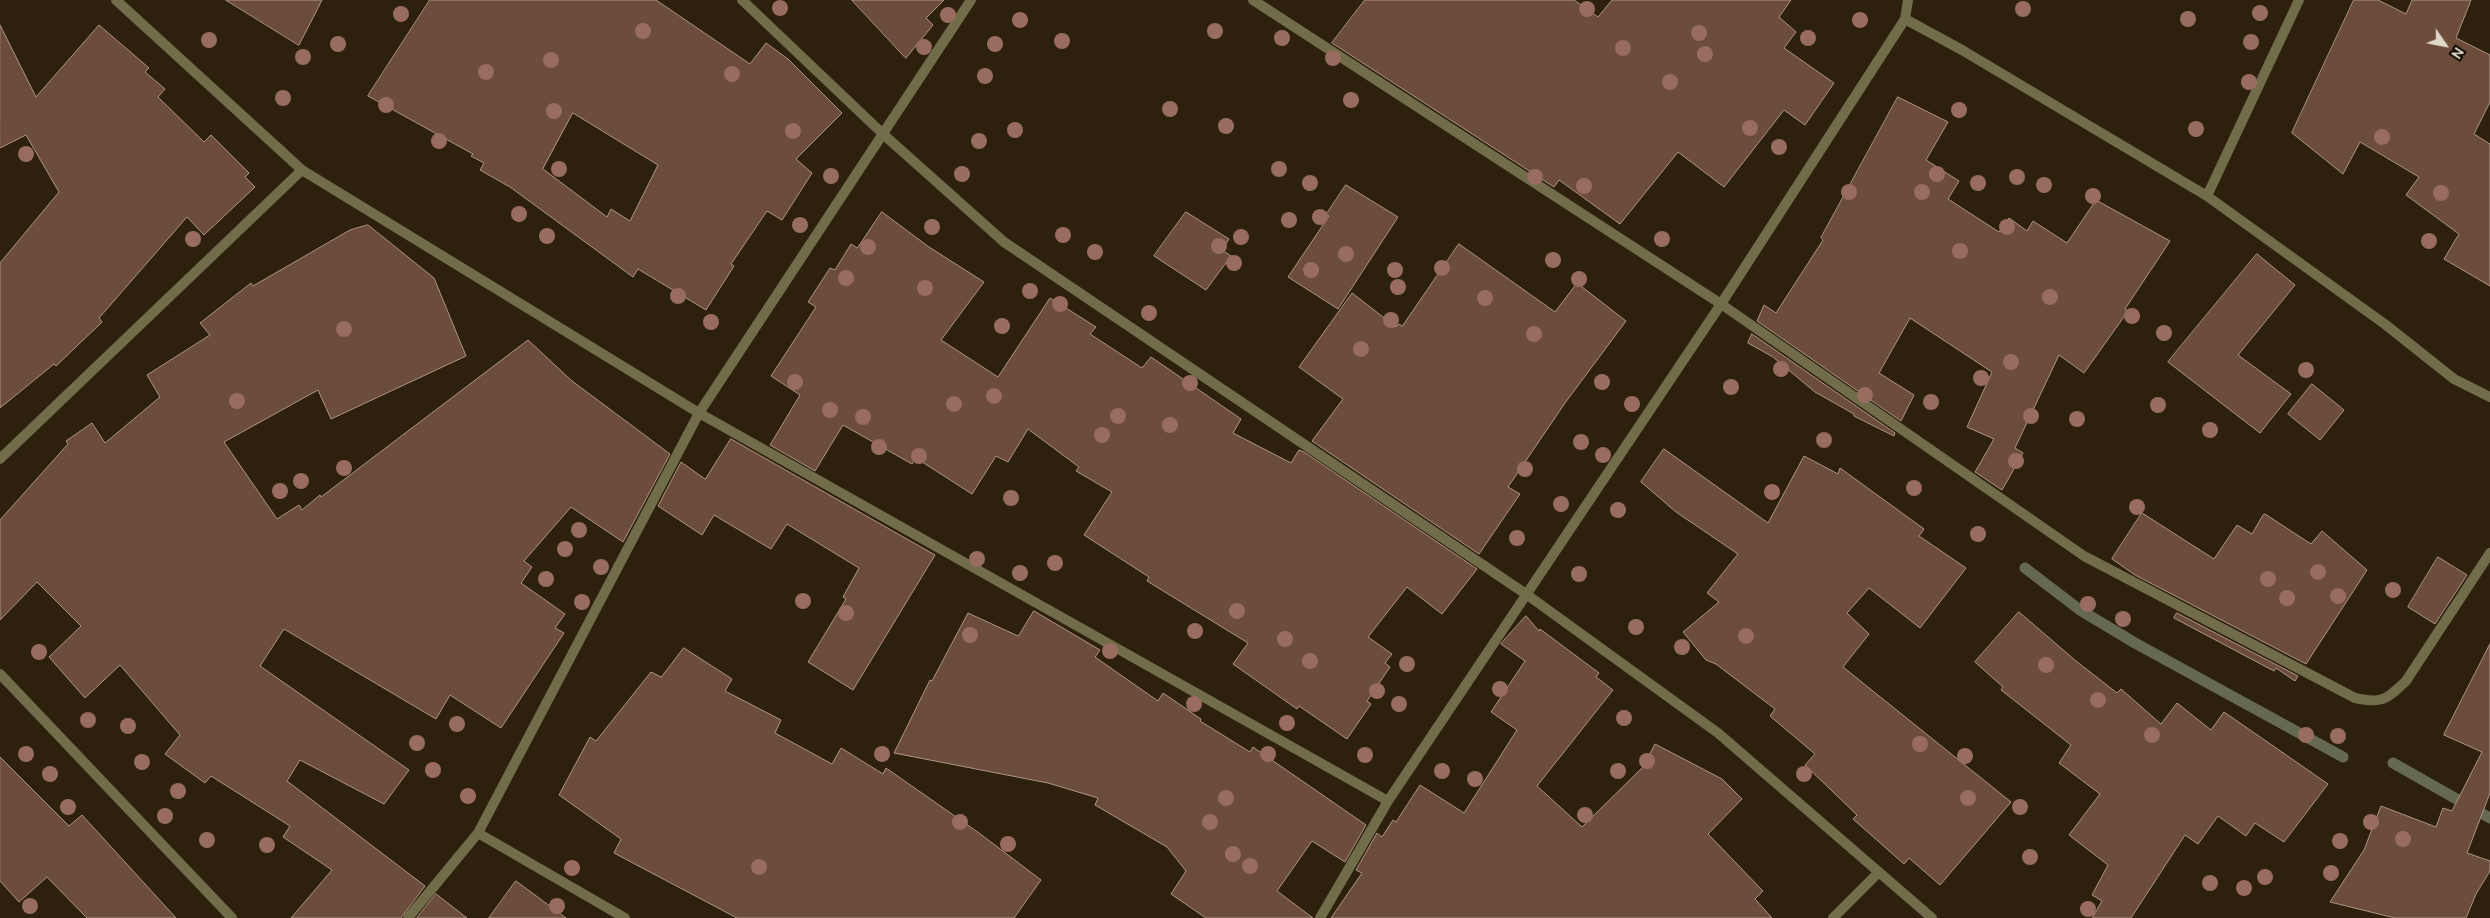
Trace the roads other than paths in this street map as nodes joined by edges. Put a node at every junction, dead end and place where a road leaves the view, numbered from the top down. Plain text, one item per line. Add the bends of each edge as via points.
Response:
1 (116, 0) edge
2 (742, 0) edge
3 (971, 0) edge
4 (1253, 0) edge
5 (1908, 0) edge
6 (2299, 0) edge
7 (1905, 18) junction
8 (883, 134) junction
9 (302, 170) junction
10 (2207, 196) junction
11 (1722, 304) junction
12 (2490, 397) edge
13 (700, 413) junction
14 (0, 458) edge
15 (2490, 553) edge
16 (1526, 594) junction
17 (0, 674) edge
18 (1388, 801) junction
19 (478, 833) junction
20 (1879, 872) junction
21 (232, 918) edge
22 (408, 918) edge
23 (625, 918) edge
24 (1320, 918) edge
25 (1833, 918) edge
26 (1932, 918) edge

1 - 9 street
2 - 8 street
3 - 8 street
4 - 11 street
5 - 7 street
6 - 10 street
7 - 10 street
7 - 11 street
8 - 13 street
8 - 16 street via 1004,242
9 - 13 street
9 - 14 street
10 - 12 street via 2386,325 2454,379
11 - 15 street via 2084,556 2355,698 2375,702 2391,696 2406,681
11 - 16 street
13 - 18 street
13 - 19 street
16 - 18 street
16 - 20 street via 1718,733
17 - 21 street
18 - 24 street
19 - 22 street
19 - 23 street
20 - 25 street
20 - 26 street

